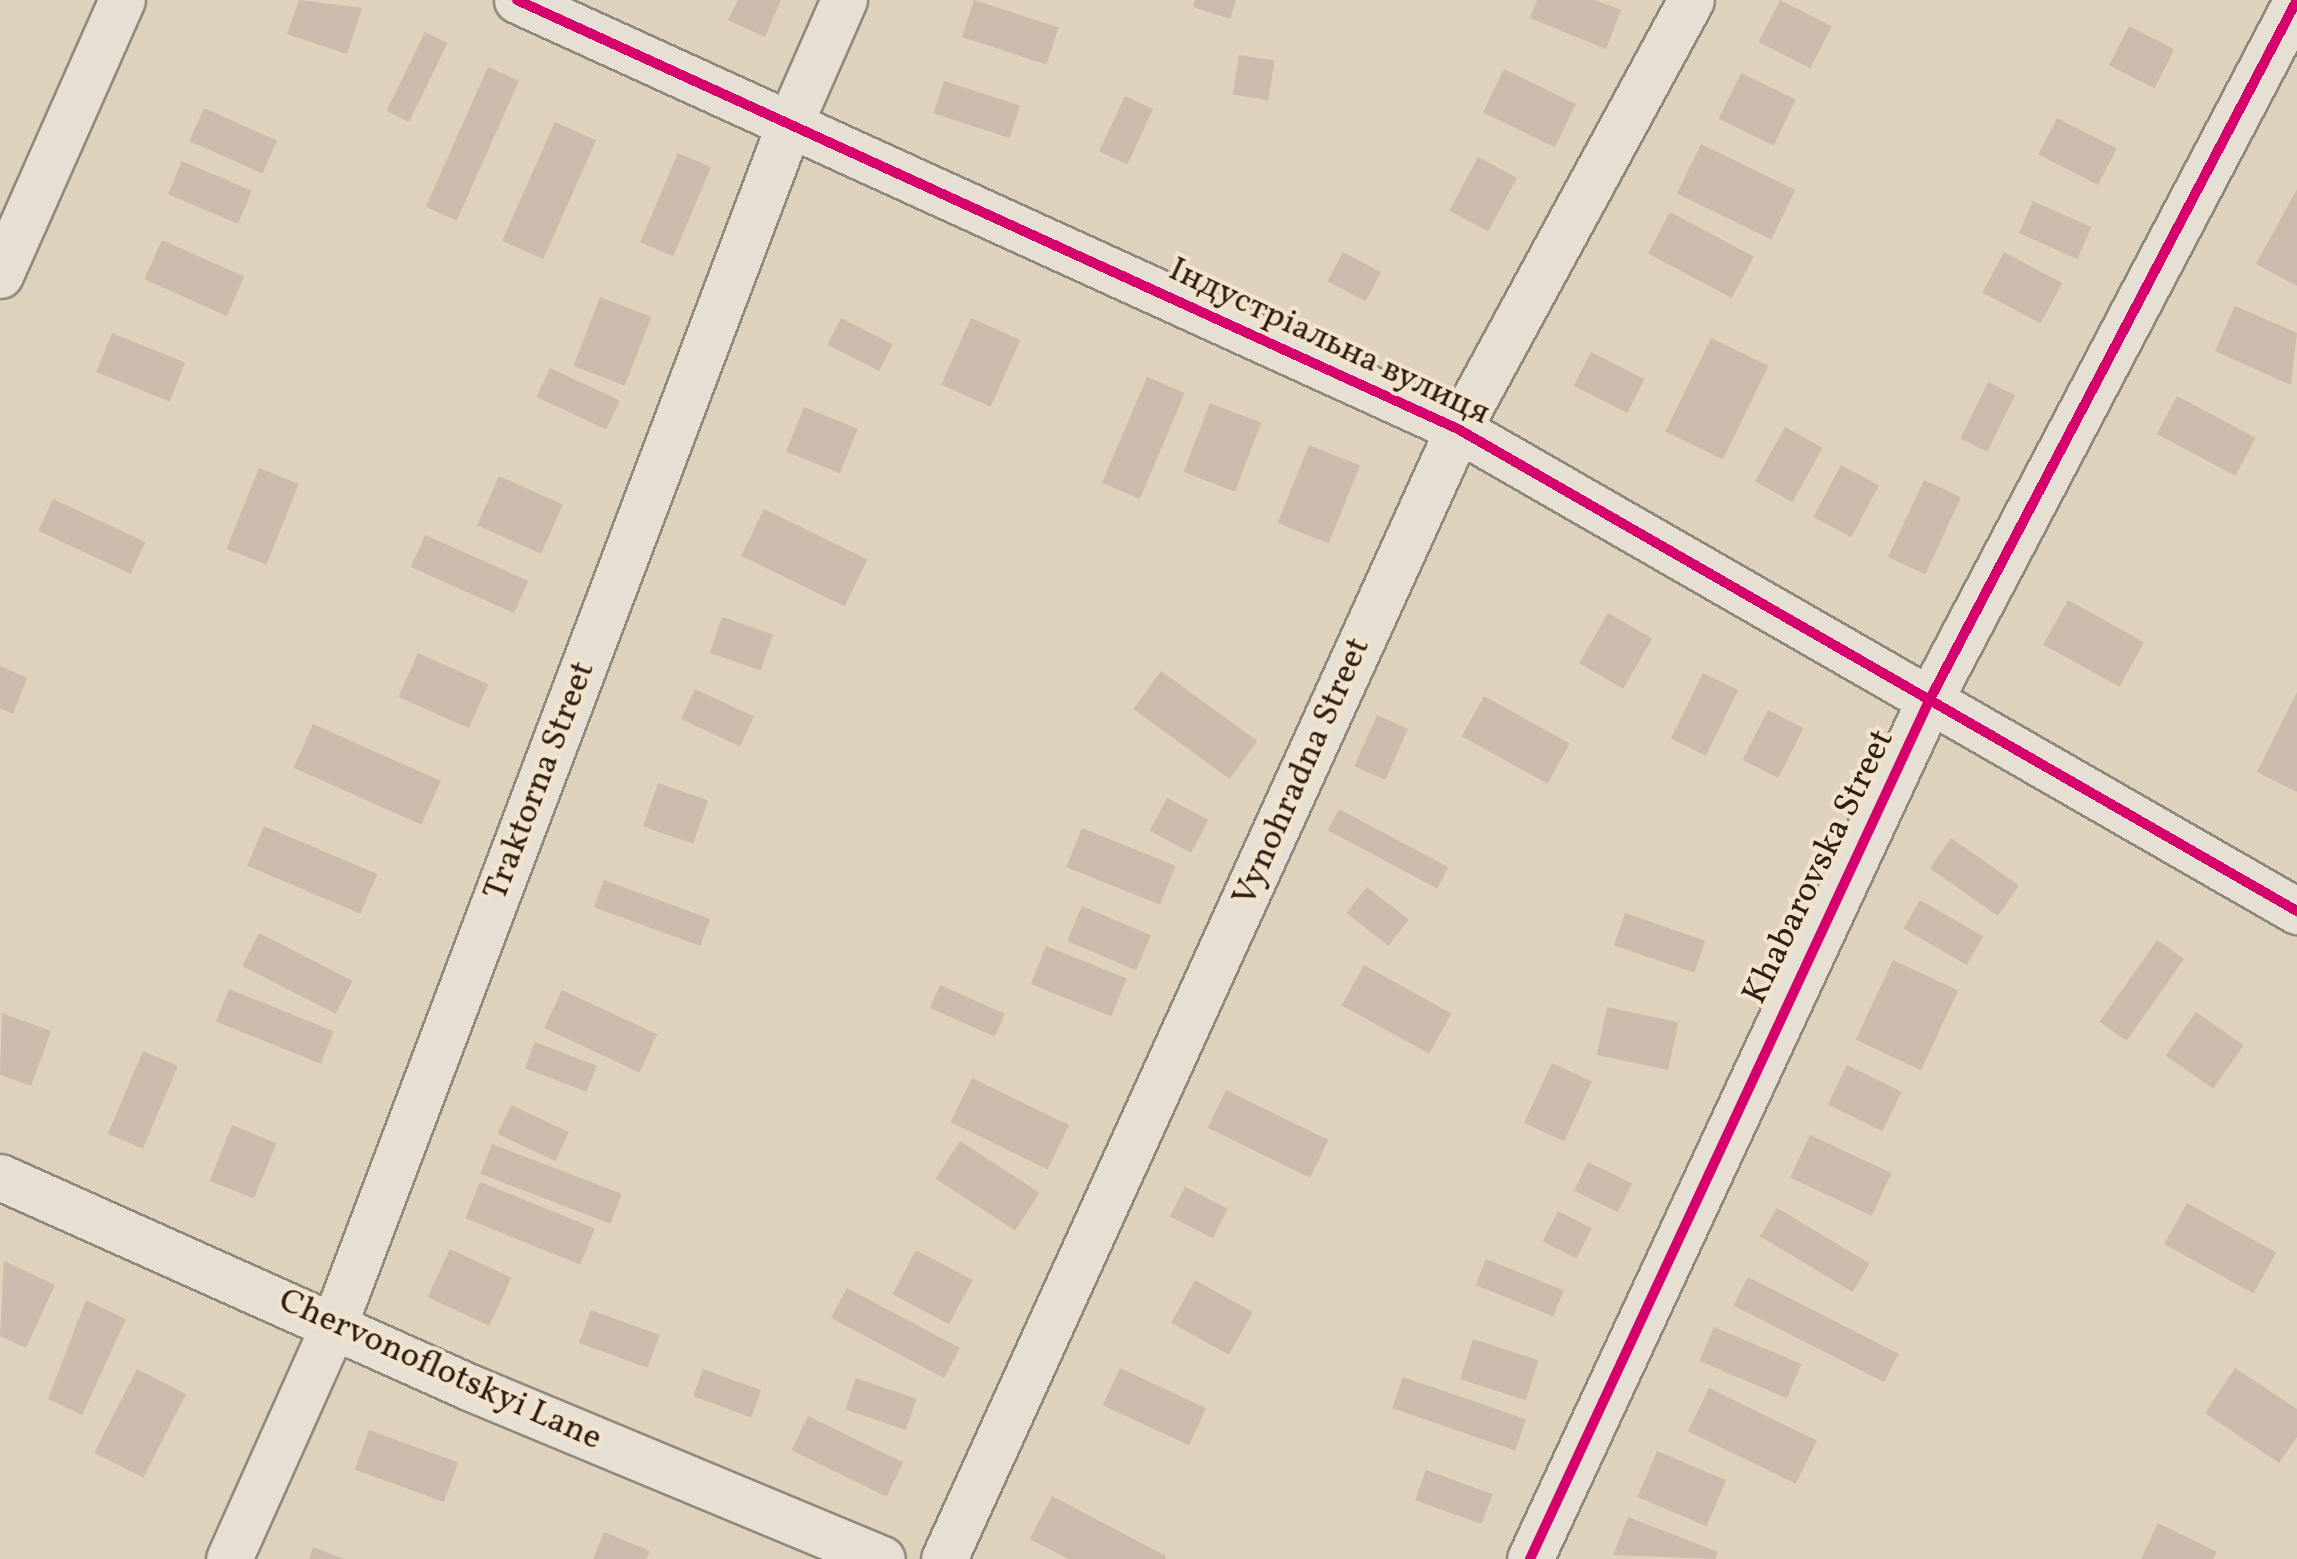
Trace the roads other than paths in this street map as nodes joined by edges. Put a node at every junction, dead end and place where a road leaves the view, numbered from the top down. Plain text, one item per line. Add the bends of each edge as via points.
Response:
1 (122, 0) edge
2 (517, 0) edge
3 (844, 0) edge
4 (1691, 0) edge
5 (2297, 0) edge
6 (789, 125) junction
7 (0, 275) edge
8 (1458, 429) junction
9 (1930, 699) junction
10 (2297, 911) edge
11 (0, 1177) edge
12 (336, 1322) junction
13 (229, 1559) edge
14 (882, 1559) edge
15 (944, 1559) edge
16 (1530, 1559) edge

1 - 7 street
2 - 6 street, Індустріальна вулиця
3 - 6 street, Traktorna Street
4 - 8 street, Vynohradna Street
5 - 9 street, Khabarovska Street
6 - 8 street, Індустріальна вулиця
6 - 12 street, Traktorna Street
8 - 9 street, Індустріальна вулиця
8 - 15 street, Vynohradna Street
9 - 10 street, Індустріальна вулиця
9 - 16 street, Khabarovska Street via 1748,1078
11 - 12 street, Chervonoflotskyi Lane
12 - 13 street, Traktorna Street
12 - 14 street, Chervonoflotskyi Lane via 469,1387

